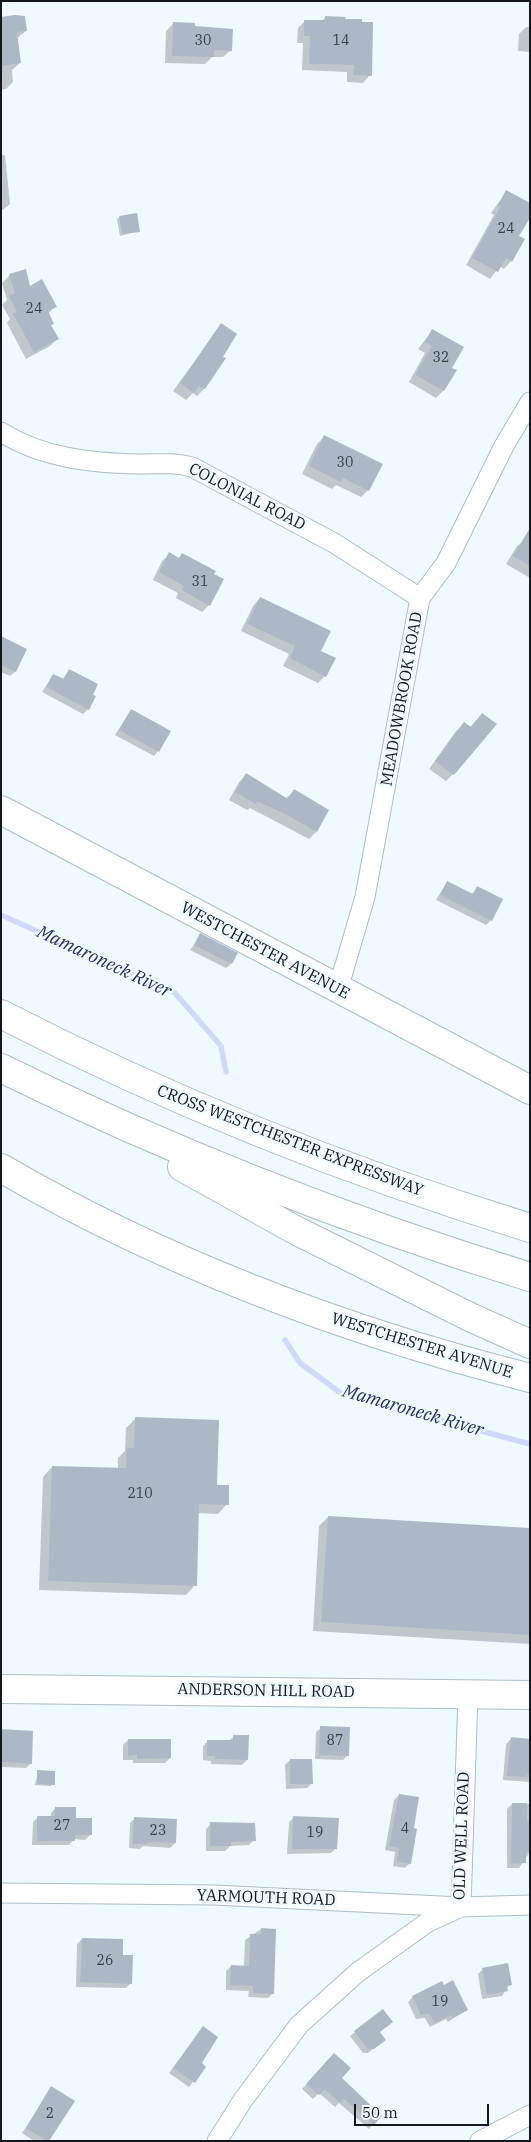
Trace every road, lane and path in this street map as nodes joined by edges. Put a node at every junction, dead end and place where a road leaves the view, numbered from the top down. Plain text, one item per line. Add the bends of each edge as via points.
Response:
1 (530, 402) edge
2 (1, 432) edge
3 (420, 598) junction
4 (1, 810) edge
5 (338, 989) junction
6 (1, 1014) edge
7 (1, 1068) edge
8 (530, 1090) edge
9 (53, 1094) junction
10 (4, 1170) edge
11 (530, 1228) edge
12 (530, 1277) edge
13 (530, 1344) edge
14 (530, 1378) edge
15 (1, 1689) edge
16 (468, 1693) junction
17 (530, 1694) edge
18 (1, 1893) edge
19 (530, 1905) edge
20 (461, 1908) junction
21 (530, 2115) edge
22 (217, 2141) edge
23 (480, 2141) edge

1 - 3 street, MEADOWBROOK ROAD via 504,446 446,563
2 - 3 street, COLONIAL ROAD via 49,453 95,463 176,462 192,466 334,543
3 - 5 street, MEADOWBROOK ROAD via 365,897
4 - 5 main road, WESTCHESTER AVENUE
5 - 8 main road, WESTCHESTER AVENUE
6 - 11 main road, CROSS WESTCHESTER EXPRESSWAY via 130,1078 251,1129 372,1175
7 - 9 main road
9 - 12 main road via 295,1196
9 - 13 main road via 297,1231
10 - 14 main road, WESTCHESTER AVENUE via 154,1248 247,1288 406,1345
15 - 16 main road, ANDERSON HILL ROAD
16 - 17 main road, ANDERSON HILL ROAD
16 - 20 street, OLD WELL ROAD
18 - 20 street, YARMOUTH ROAD via 214,1895
19 - 20 street, YARMOUTH ROAD
20 - 22 street, OLD WELL ROAD via 428,1922 358,1972 299,2025
21 - 23 street

